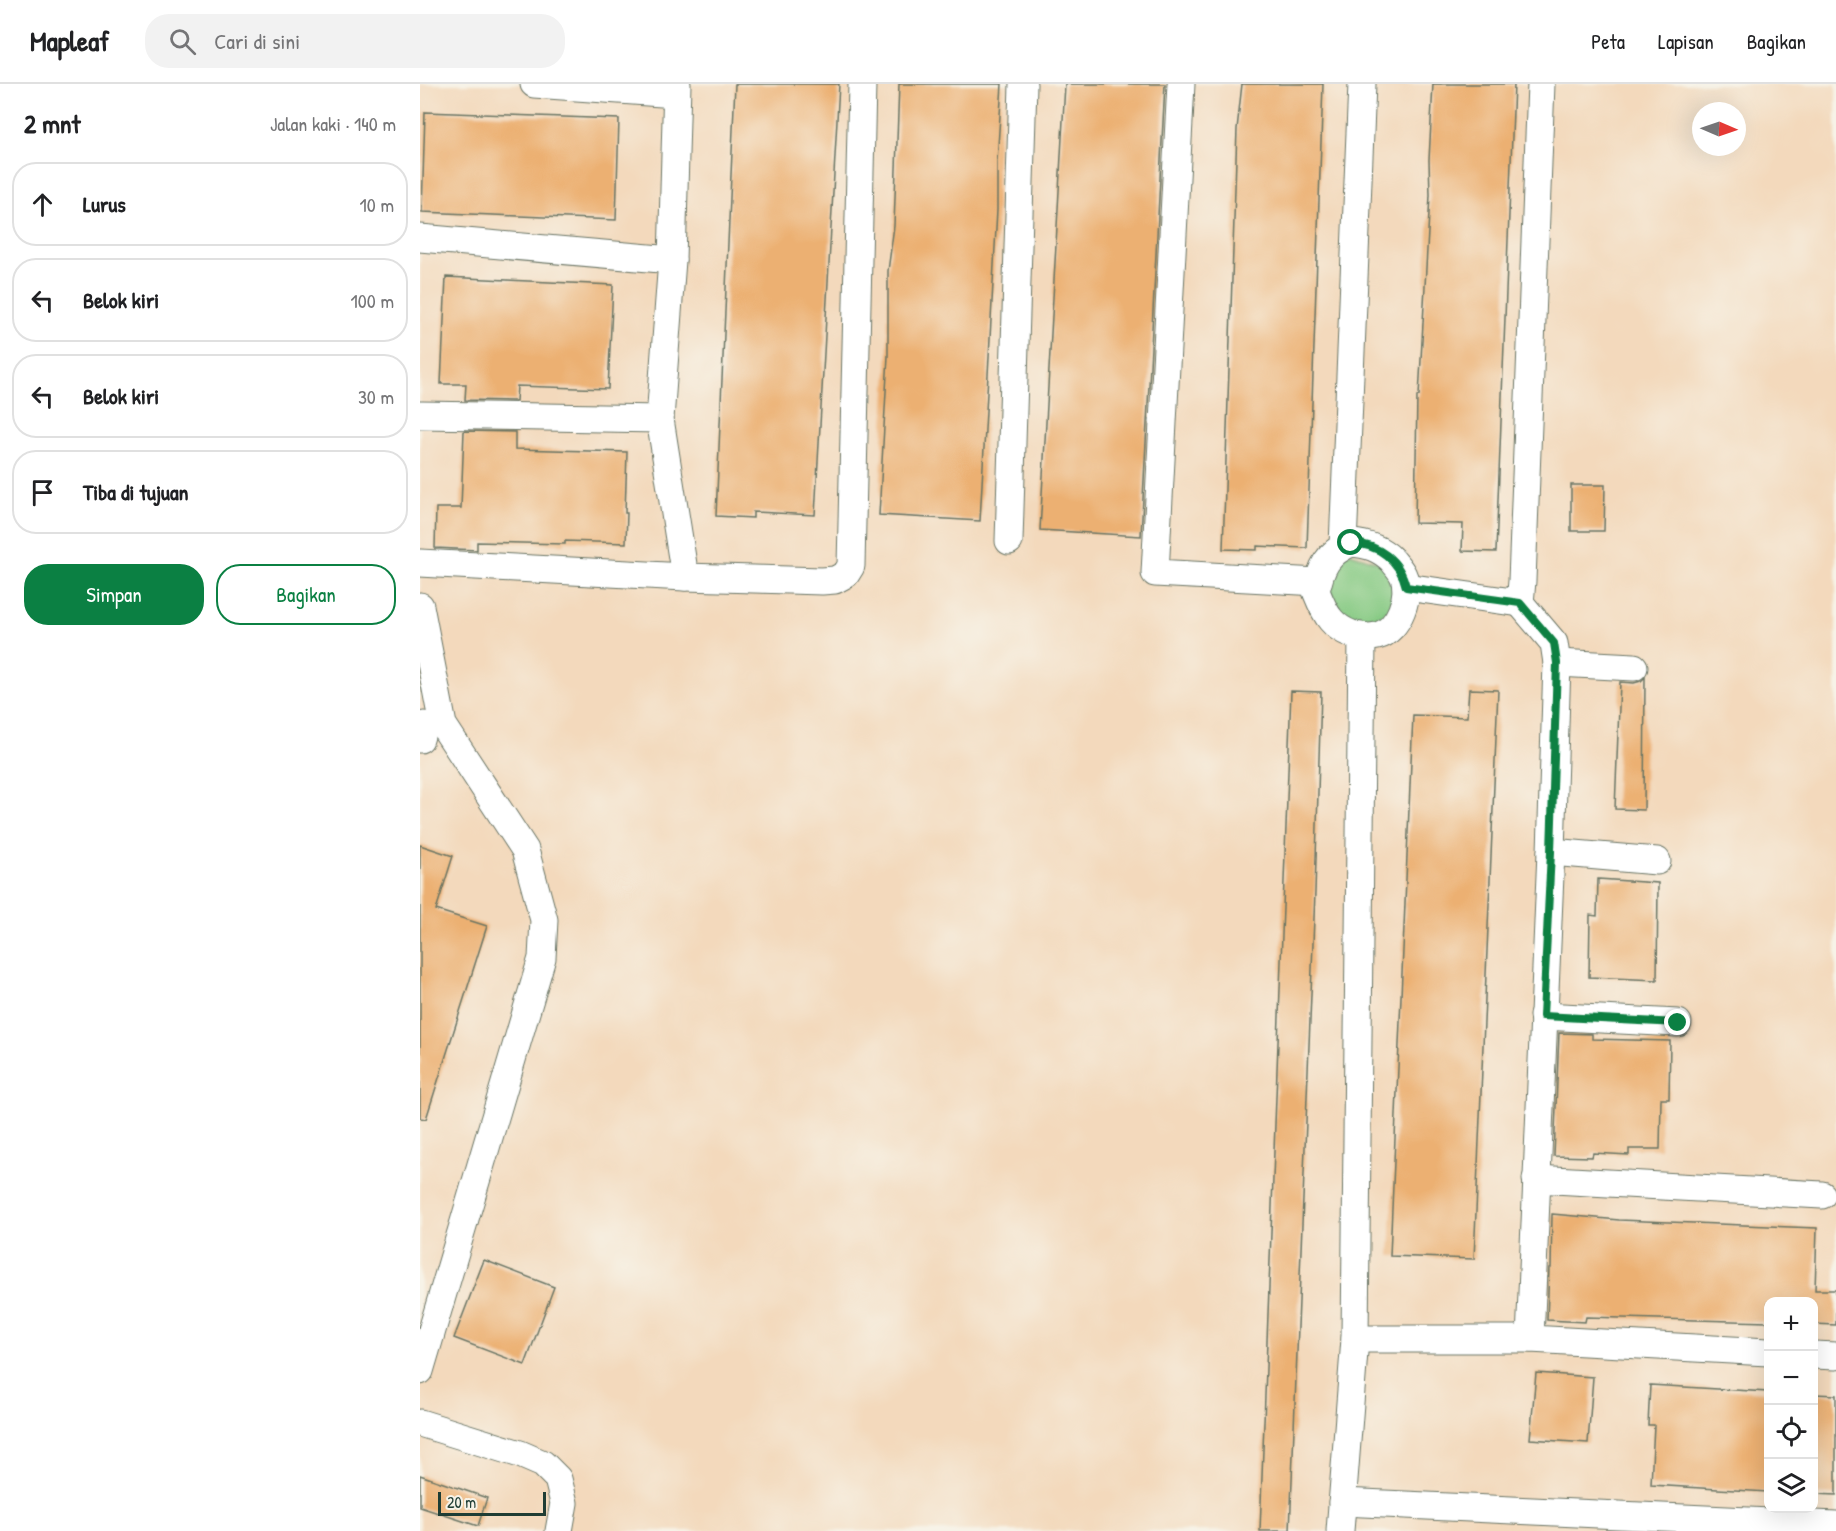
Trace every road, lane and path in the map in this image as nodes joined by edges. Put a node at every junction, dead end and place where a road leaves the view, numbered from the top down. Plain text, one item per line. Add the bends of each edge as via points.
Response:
1 (534, 84) edge
2 (862, 84) edge
3 (1023, 84) edge
4 (1181, 84) edge
5 (1362, 84) edge
6 (1541, 84) edge
7 (676, 89) edge
8 (420, 238) edge
9 (672, 260) junction
10 (420, 415) edge
11 (660, 418) junction
12 (1009, 541) dead end
13 (1343, 546) junction
14 (420, 562) edge
15 (685, 577) junction
16 (1318, 582) junction
17 (1406, 587) junction
18 (1520, 603) junction
19 (420, 606) edge
20 (1362, 636) junction
21 (1557, 663) junction
22 (1635, 667) dead end
23 (427, 728) edge
24 (1551, 852) junction
25 (1657, 861) dead end
26 (1543, 1016) junction
27 (1678, 1023) dead end
28 (1536, 1179) junction
29 (1822, 1195) dead end
30 (1355, 1339) junction
31 (1530, 1339) junction
32 (1764, 1352) edge
33 (1818, 1355) edge
34 (1836, 1356) edge
35 (420, 1371) edge
36 (420, 1423) edge
37 (1342, 1502) junction
38 (1521, 1521) edge
39 (1689, 1525) edge
40 (1836, 1525) edge
41 (559, 1531) edge
42 (1340, 1531) edge

1 - 7 street
2 - 15 street via 851,566 836,580
3 - 12 street
4 - 16 street via 1155,573
5 - 13 street
6 - 18 street
7 - 9 street
8 - 9 street
9 - 11 street
10 - 11 street
11 - 15 street
13 - 16 street via 1328,560
13 - 17 street via 1358,543 1381,551 1400,569
14 - 15 street
16 - 20 street via 1316,591 1331,620 1346,632
17 - 18 street
17 - 20 street via 1402,611 1392,626 1378,636
18 - 21 street via 1554,643
19 - 23 street
20 - 30 street
21 - 22 street
21 - 24 street
23 - 35 street via 525,850 544,920 539,970
24 - 25 street
24 - 26 street
26 - 27 street
26 - 28 street
28 - 29 street
28 - 31 street
30 - 31 street
30 - 37 street
31 - 32 street
33 - 34 street
36 - 41 street via 543,1464 558,1479 564,1503
37 - 38 street
37 - 42 street
38 - 39 street
39 - 40 street

